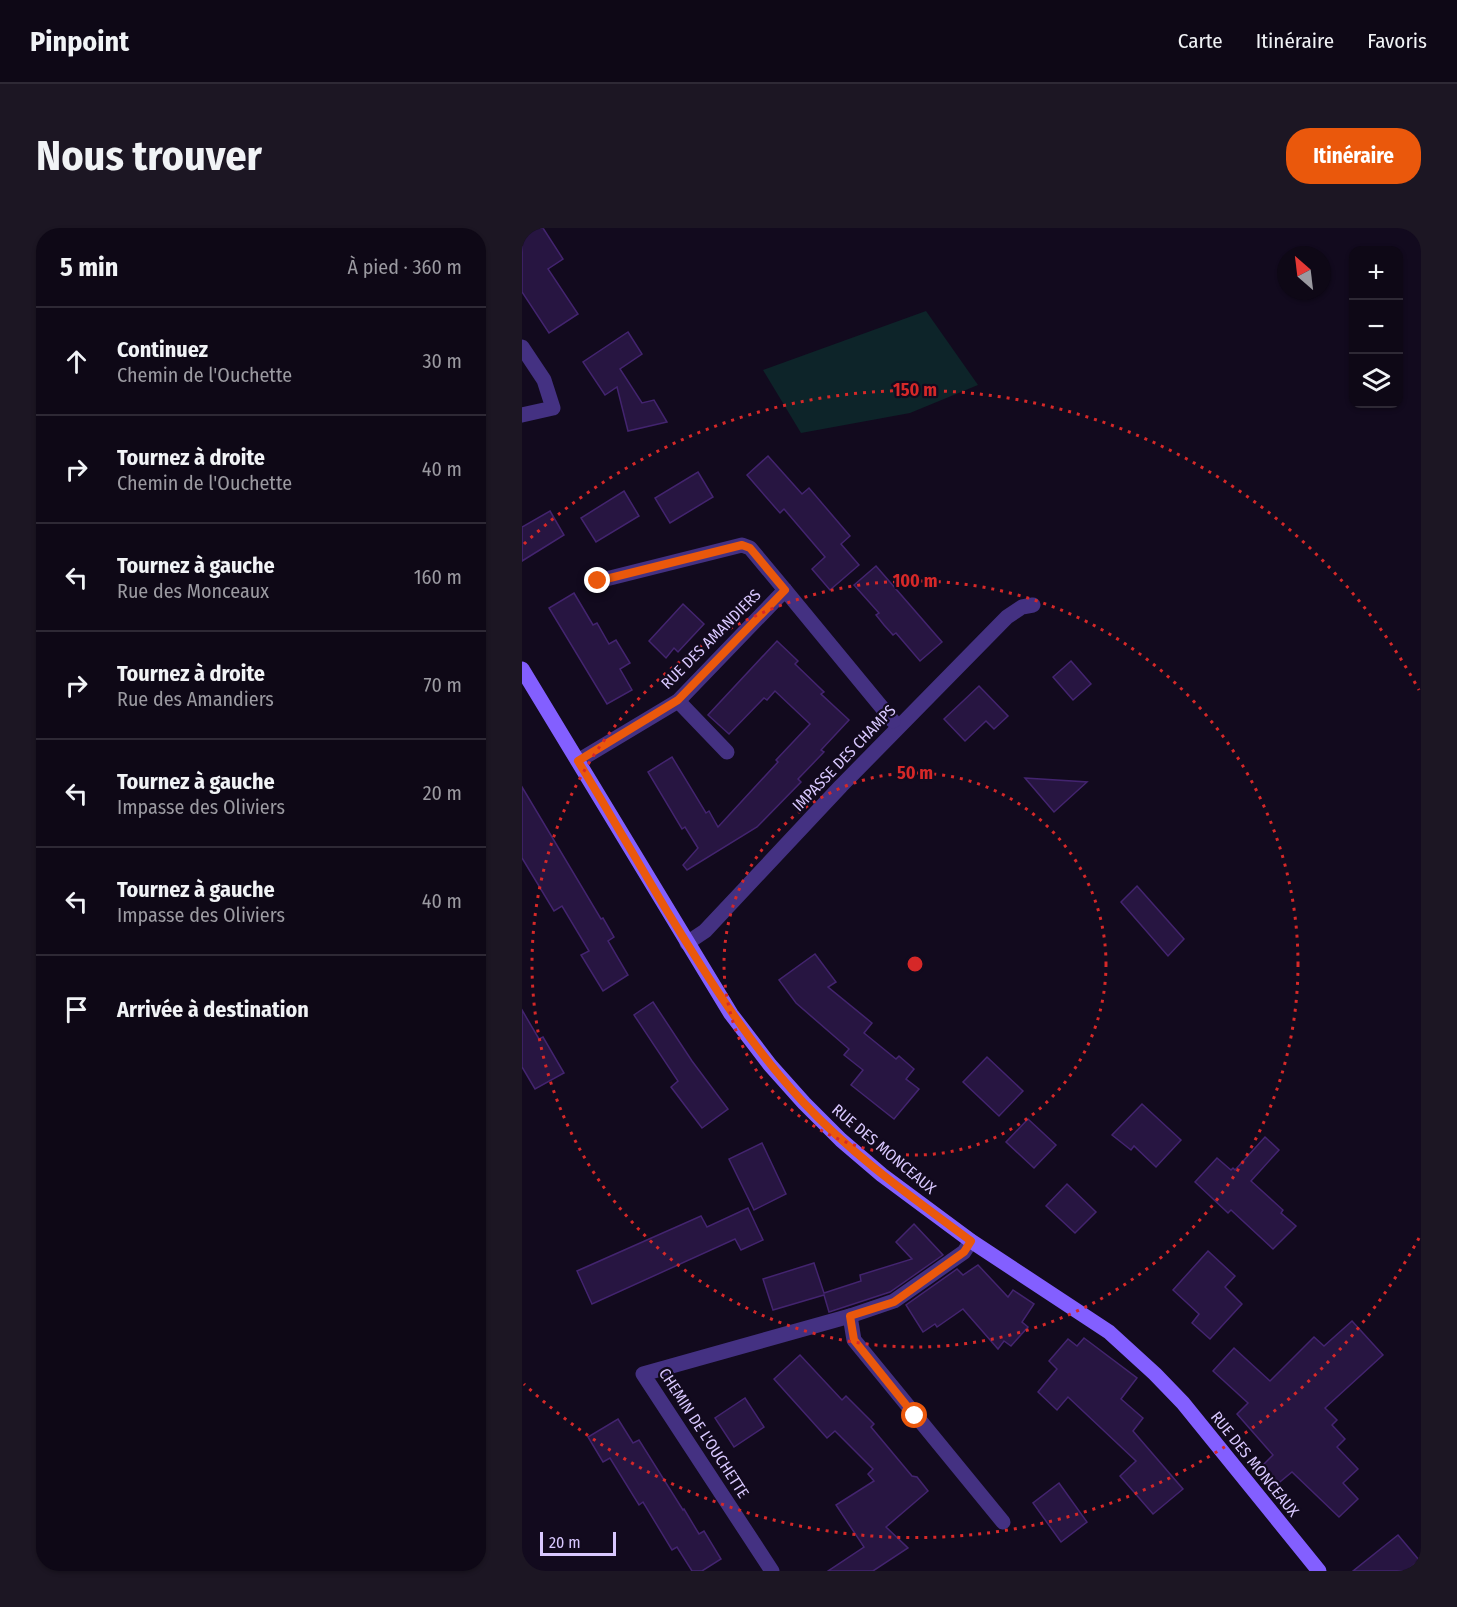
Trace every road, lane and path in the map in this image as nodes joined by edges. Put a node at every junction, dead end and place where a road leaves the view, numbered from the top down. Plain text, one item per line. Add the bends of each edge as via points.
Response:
1 (522, 347) edge
2 (522, 415) edge
3 (598, 581) dead end
4 (785, 590) junction
5 (1033, 605) dead end
6 (522, 669) edge
7 (678, 700) junction
8 (893, 721) dead end
9 (727, 752) dead end
10 (578, 761) junction
11 (687, 943) junction
12 (971, 1241) junction
13 (850, 1316) junction
14 (1002, 1522) dead end
15 (772, 1571) edge
16 (1319, 1571) edge

1 - 2 street via 544,380 553,408
3 - 4 street via 742,545 750,548
4 - 7 street, RUE DES AMANDIERS
4 - 8 street, RUE DES AMANDIERS
5 - 11 street, IMPASSE DES CHAMPS via 1007,617 705,931
6 - 10 main road, RUE DES MONCEAUX
7 - 9 street
7 - 10 street, RUE DES AMANDIERS
10 - 11 main road, RUE DES MONCEAUX
11 - 12 main road, RUE DES MONCEAUX via 731,1014 804,1103 882,1175
12 - 13 street, CHEMIN DE L'OUCHETTE via 964,1252 894,1302
12 - 16 main road, RUE DES MONCEAUX via 1109,1332 1155,1374
13 - 14 street via 854,1340
13 - 15 street, CHEMIN DE L'OUCHETTE via 643,1374

